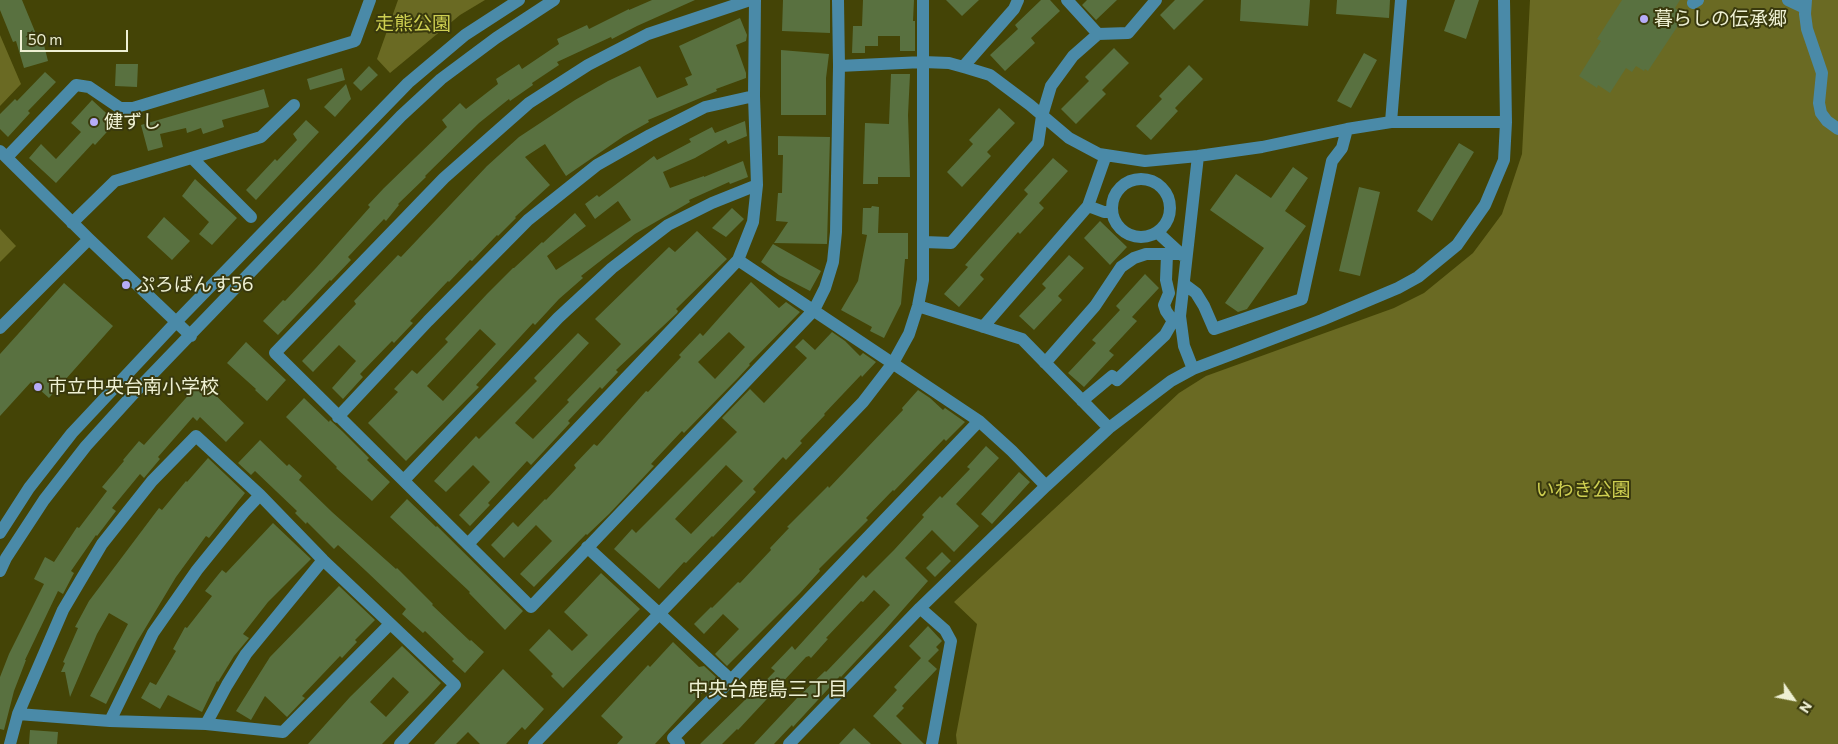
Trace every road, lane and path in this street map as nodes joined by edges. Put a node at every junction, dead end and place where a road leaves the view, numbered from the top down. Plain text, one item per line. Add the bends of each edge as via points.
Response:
1 (370, 0) edge
2 (519, 0) edge
3 (554, 0) edge
4 (750, 0) edge
5 (755, 0) edge
6 (838, 0) edge
7 (923, 0) edge
8 (1018, 0) edge
9 (1067, 0) edge
10 (1156, 0) edge
11 (1401, 0) edge
12 (1504, 0) edge
13 (1788, 0) edge
14 (1806, 4) edge
15 (1098, 34) junction
16 (923, 62) junction
17 (840, 66) junction
18 (964, 67) junction
19 (754, 96) junction
20 (294, 105) dead end
21 (1042, 116) junction
22 (1391, 122) junction
23 (1506, 122) junction
24 (1347, 129) junction
25 (1838, 129) edge
26 (3, 154) edge
27 (1106, 155) junction
28 (1198, 156) junction
29 (192, 158) junction
30 (757, 185) junction
31 (1088, 206) junction
32 (1112, 212) junction
33 (251, 217) dead end
34 (72, 223) junction
35 (1158, 232) junction
36 (1135, 237) junction
37 (89, 239) junction
38 (924, 242) junction
39 (1184, 254) junction
40 (1166, 255) junction
41 (1134, 258) junction
42 (738, 260) junction
43 (1184, 284) junction
44 (918, 306) junction
45 (814, 310) junction
46 (177, 321) junction
47 (1176, 321) junction
48 (984, 327) junction
49 (0, 328) edge
50 (191, 336) junction
51 (893, 363) junction
52 (1045, 363) junction
53 (1193, 369) junction
54 (1082, 401) junction
55 (338, 417) junction
56 (979, 421) junction
57 (1109, 428) junction
58 (404, 480) junction
59 (1046, 486) junction
60 (260, 495) junction
61 (0, 534) edge
62 (468, 544) junction
63 (587, 547) junction
64 (323, 560) junction
65 (0, 571) edge
66 (920, 608) junction
67 (659, 614) junction
68 (390, 624) junction
69 (731, 680) junction
70 (18, 714) junction
71 (110, 721) junction
72 (206, 724) junction
73 (10, 744) edge
74 (401, 744) edge
75 (534, 744) edge
76 (679, 744) edge
77 (790, 744) edge
78 (932, 744) edge

1 - 26 street via 355,41 133,108 120,108 89,87 76,85
2 - 46 street via 465,35 408,83
3 - 50 street via 496,38 442,79 401,116
4 - 55 street via 648,34 588,65 530,103 440,182 275,354
5 - 19 street
6 - 17 street
7 - 16 street
8 - 18 street via 1014,9
9 - 15 street
10 - 15 street via 1128,32
11 - 22 street
12 - 23 street
13 - 14 street
14 - 25 street via 1807,29 1822,73 1821,113
15 - 21 street via 1073,56 1051,86
16 - 17 street
16 - 18 street
16 - 38 street
17 - 45 street via 833,262
18 - 21 street via 990,75
19 - 30 street
19 - 55 street via 705,107 597,165 528,220
20 - 29 street via 261,137
21 - 27 street via 1069,138
21 - 38 street via 1038,143 951,243
22 - 23 street
22 - 24 street
23 - 53 street via 1504,160 1485,205 1458,245 1418,277 1339,313
24 - 28 street via 1262,147
24 - 43 street via 1342,148 1332,161 1302,299 1214,330 1196,293
26 - 34 street
27 - 28 street via 1145,161
27 - 31 street
28 - 39 street
29 - 33 street
29 - 34 street via 115,181
30 - 42 street via 753,222
30 - 58 street via 668,224 612,268 558,318
31 - 32 street
31 - 48 street
32 - 35 street via 1114,195 1121,186 1142,178 1154,181 1169,198 1170,210 1168,221
32 - 36 street via 1119,228
34 - 37 street
35 - 36 street
35 - 39 street
36 - 41 street
37 - 46 street
37 - 49 street
38 - 44 street via 923,280
39 - 40 street
39 - 43 street
40 - 41 street via 1146,254
40 - 47 street via 1169,293 1164,305
41 - 52 street via 1121,267 1095,306
42 - 45 street
42 - 62 street
43 - 47 street
44 - 48 street
44 - 51 street via 909,334
45 - 51 street
45 - 63 street
46 - 50 street
46 - 61 street via 72,433 29,488
47 - 53 street
47 - 54 street via 1117,380 1112,376
48 - 52 street via 1022,339
50 - 65 street via 86,446 44,500
51 - 56 street
51 - 67 street via 864,402
52 - 54 street
53 - 57 street via 1171,381
54 - 57 street
55 - 58 street
56 - 59 street
56 - 69 street
57 - 59 street
58 - 62 street
59 - 66 street
60 - 64 street
60 - 70 street via 196,436 152,481 102,544 63,610
60 - 71 street via 196,570 153,633
62 - 63 street via 531,606
63 - 67 street
64 - 68 street
64 - 72 street via 246,654
66 - 77 street
66 - 78 street via 945,630 951,641
67 - 69 street
67 - 75 street
68 - 72 street via 283,732
68 - 74 street via 455,685
69 - 76 street via 673,738
70 - 71 street
70 - 73 street
71 - 72 street

